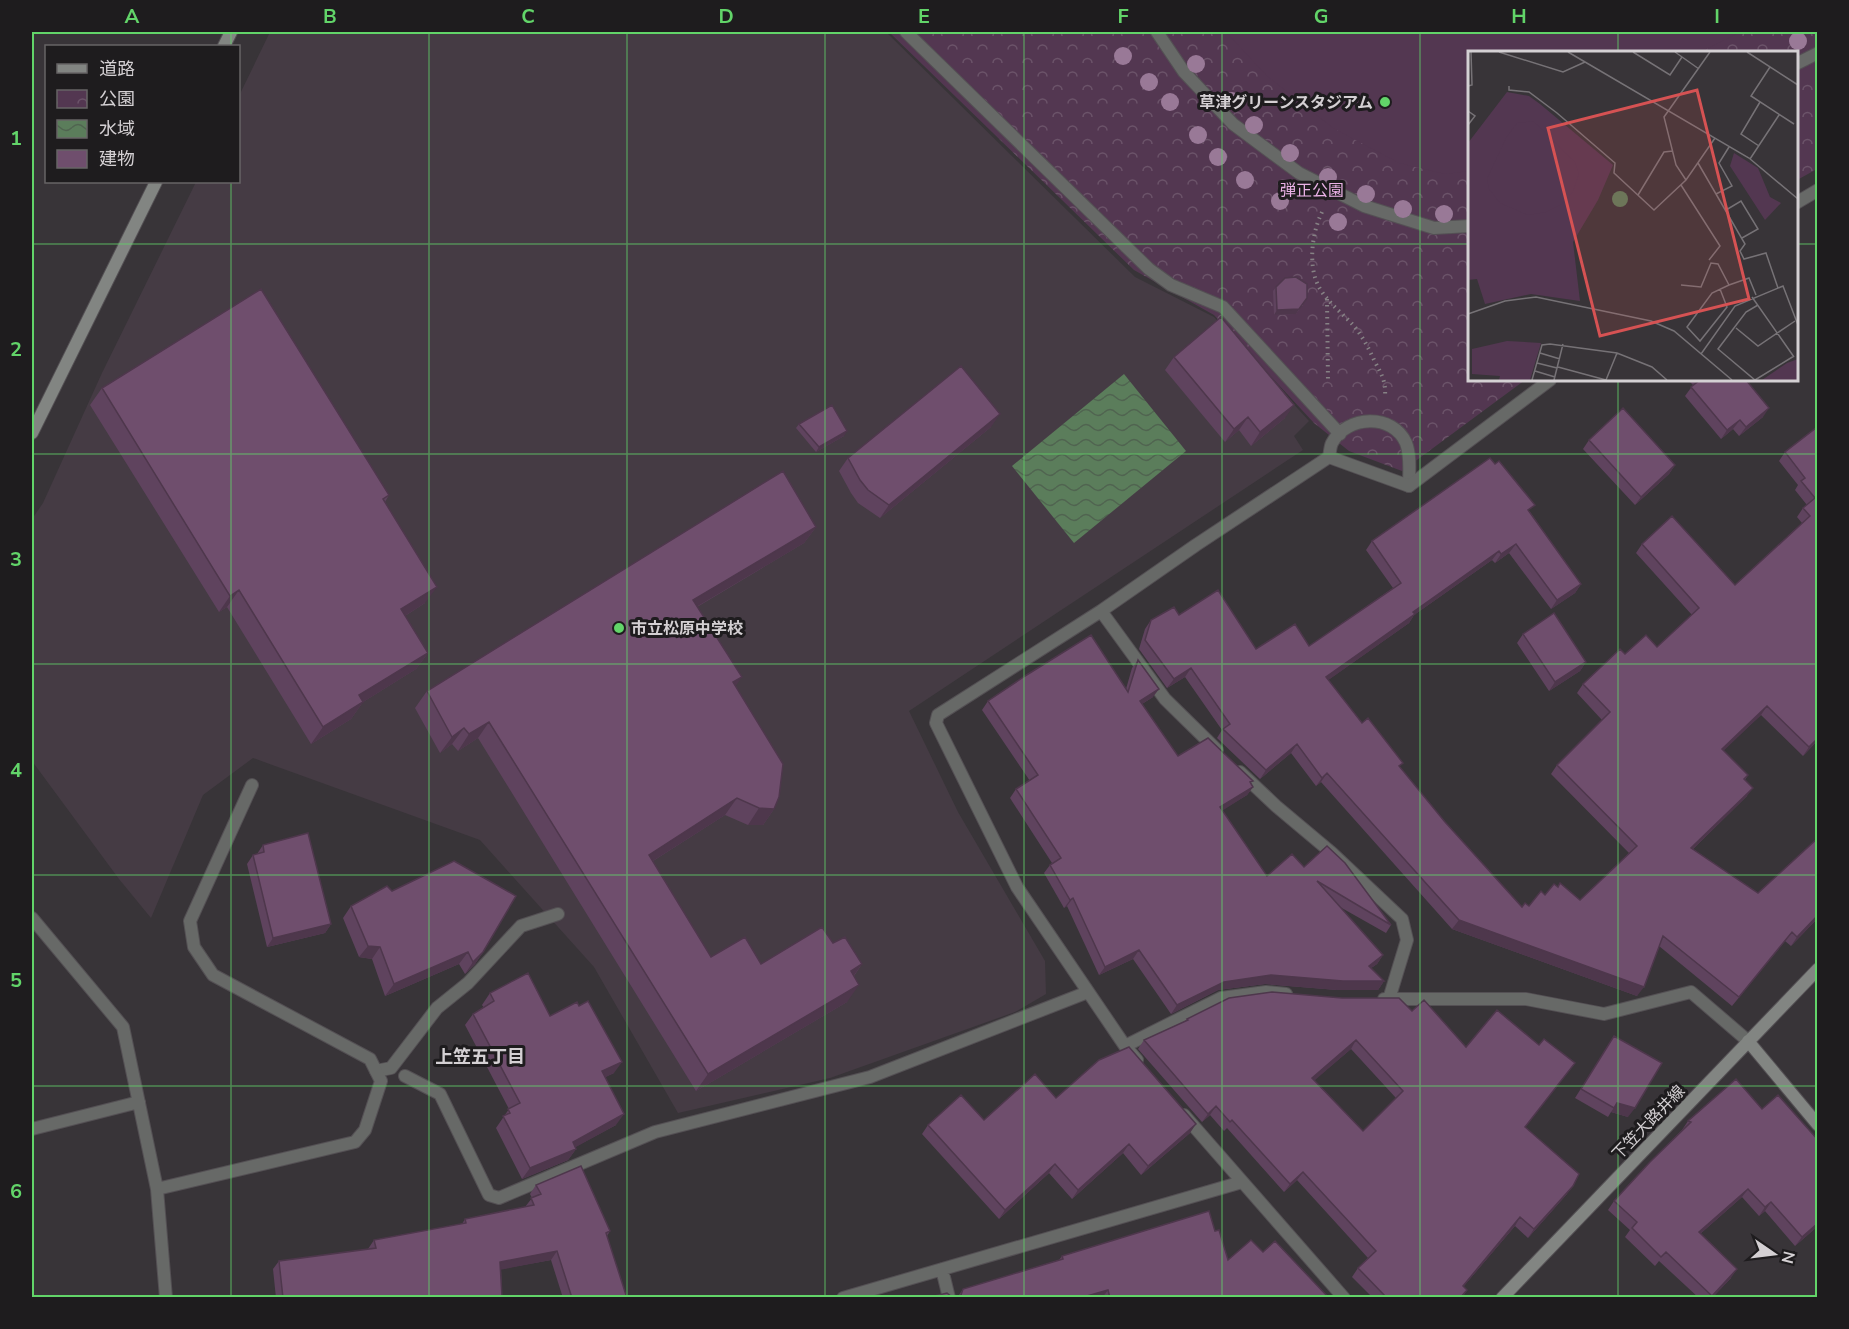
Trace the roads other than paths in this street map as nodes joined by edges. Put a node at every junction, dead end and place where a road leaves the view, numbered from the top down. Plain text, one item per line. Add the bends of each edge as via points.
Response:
1 (906, 32) edge
2 (1157, 32) edge
3 (1818, 53) edge
4 (1798, 63) edge
5 (156, 183) edge
6 (1818, 190) edge
7 (1798, 202) edge
8 (1468, 226) edge
9 (1549, 381) edge
10 (32, 433) edge
11 (1340, 434) junction
12 (1329, 457) junction
13 (1409, 486) junction
14 (1101, 611) junction
15 (252, 785) dead end
16 (558, 914) dead end
17 (32, 918) edge
18 (1818, 969) edge
19 (1088, 992) junction
20 (1302, 995) edge
21 (1368, 999) edge
22 (1389, 999) junction
23 (1748, 1041) junction
24 (1125, 1046) junction
25 (376, 1071) junction
26 (1147, 1071) edge
27 (405, 1076) dead end
28 (139, 1102) junction
29 (1176, 1106) edge
30 (1818, 1125) edge
31 (32, 1129) edge
32 (1242, 1182) junction
33 (157, 1189) junction
34 (942, 1269) junction
35 (166, 1298) edge
36 (843, 1298) edge
37 (949, 1298) edge
38 (1344, 1298) edge
39 (1502, 1298) edge

1 - 11 street via 1149,269 1171,285 1223,307
2 - 8 street via 1184,72 1233,124 1299,173 1364,206 1434,228
3 - 4 street
5 - 10 main road
6 - 7 street
9 - 13 street
11 - 12 street via 1332,443
11 - 13 street via 1366,421 1396,428 1409,455
12 - 13 street
12 - 14 street
14 - 19 street via 938,715 936,723 1017,887
14 - 22 street via 1165,699 1402,919 1407,940
15 - 25 street via 190,921 194,947 213,975 370,1059
16 - 25 street via 521,926 468,984 437,1008 391,1068
17 - 28 street via 123,1027
18 - 23 main road, 下笠大路井線
19 - 24 street
19 - 27 street via 870,1077 655,1132 499,1197 489,1195 440,1094
20 - 24 street via 1266,992 1221,998
21 - 22 street
22 - 23 street via 1526,999 1604,1014 1691,992
23 - 30 main road
23 - 39 main road, 下笠大路井線
24 - 26 street
25 - 33 street via 381,1081 365,1130 355,1142
28 - 31 street
28 - 33 street
29 - 32 street
32 - 34 street
32 - 38 street
33 - 35 street
34 - 36 street
34 - 37 street

